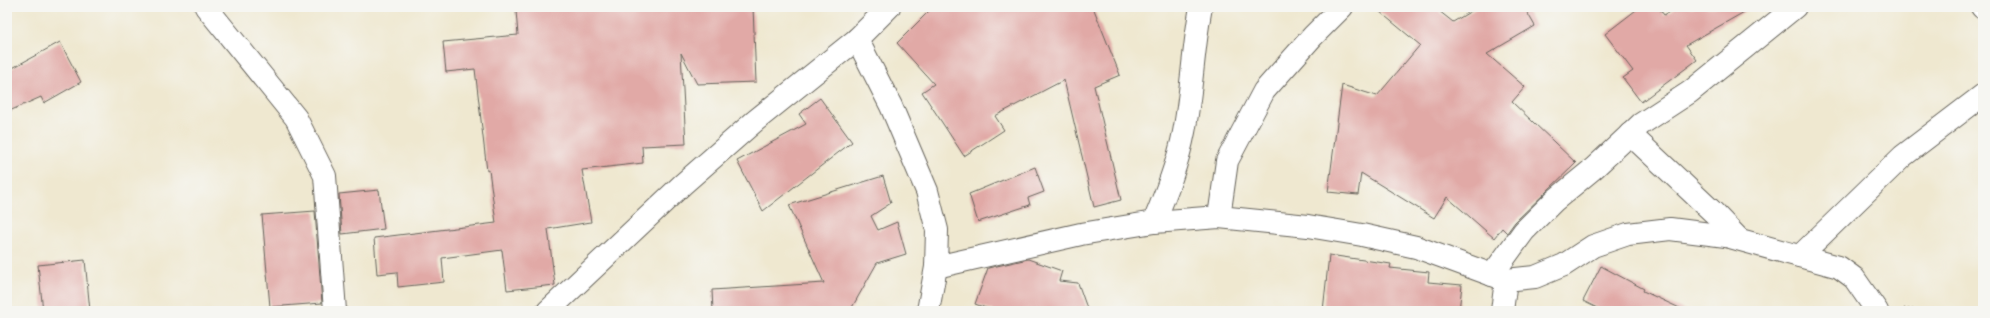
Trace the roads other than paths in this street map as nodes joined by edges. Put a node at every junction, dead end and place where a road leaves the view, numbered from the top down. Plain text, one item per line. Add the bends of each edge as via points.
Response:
1 (206, 7) edge
2 (889, 7) edge
3 (1201, 7) edge
4 (1342, 7) edge
5 (1795, 7) edge
6 (857, 39) junction
7 (1983, 95) edge
8 (1630, 134) junction
9 (1219, 217) junction
10 (1154, 222) junction
11 (1739, 240) junction
12 (1800, 256) junction
13 (936, 266) junction
14 (1499, 278) junction
15 (335, 311) edge
16 (548, 311) edge
17 (928, 311) edge
18 (1502, 311) edge
19 (1877, 311) edge

1 - 15 street via 296,118 325,176
2 - 6 street
3 - 10 street via 1184,132 1170,185
4 - 9 street via 1264,91 1227,161
5 - 8 street via 1690,92
6 - 13 street via 891,106 927,191 938,230
6 - 16 street via 755,121 689,179
7 - 12 street via 1903,156
8 - 11 street
8 - 14 street via 1594,168 1554,200 1524,231
9 - 10 street
9 - 14 street via 1308,226 1362,235 1416,247
10 - 13 street via 1028,245
11 - 12 street
11 - 14 street via 1670,229 1628,234 1592,246 1564,264 1535,277
12 - 19 street via 1839,266 1854,278
13 - 17 street
14 - 18 street

